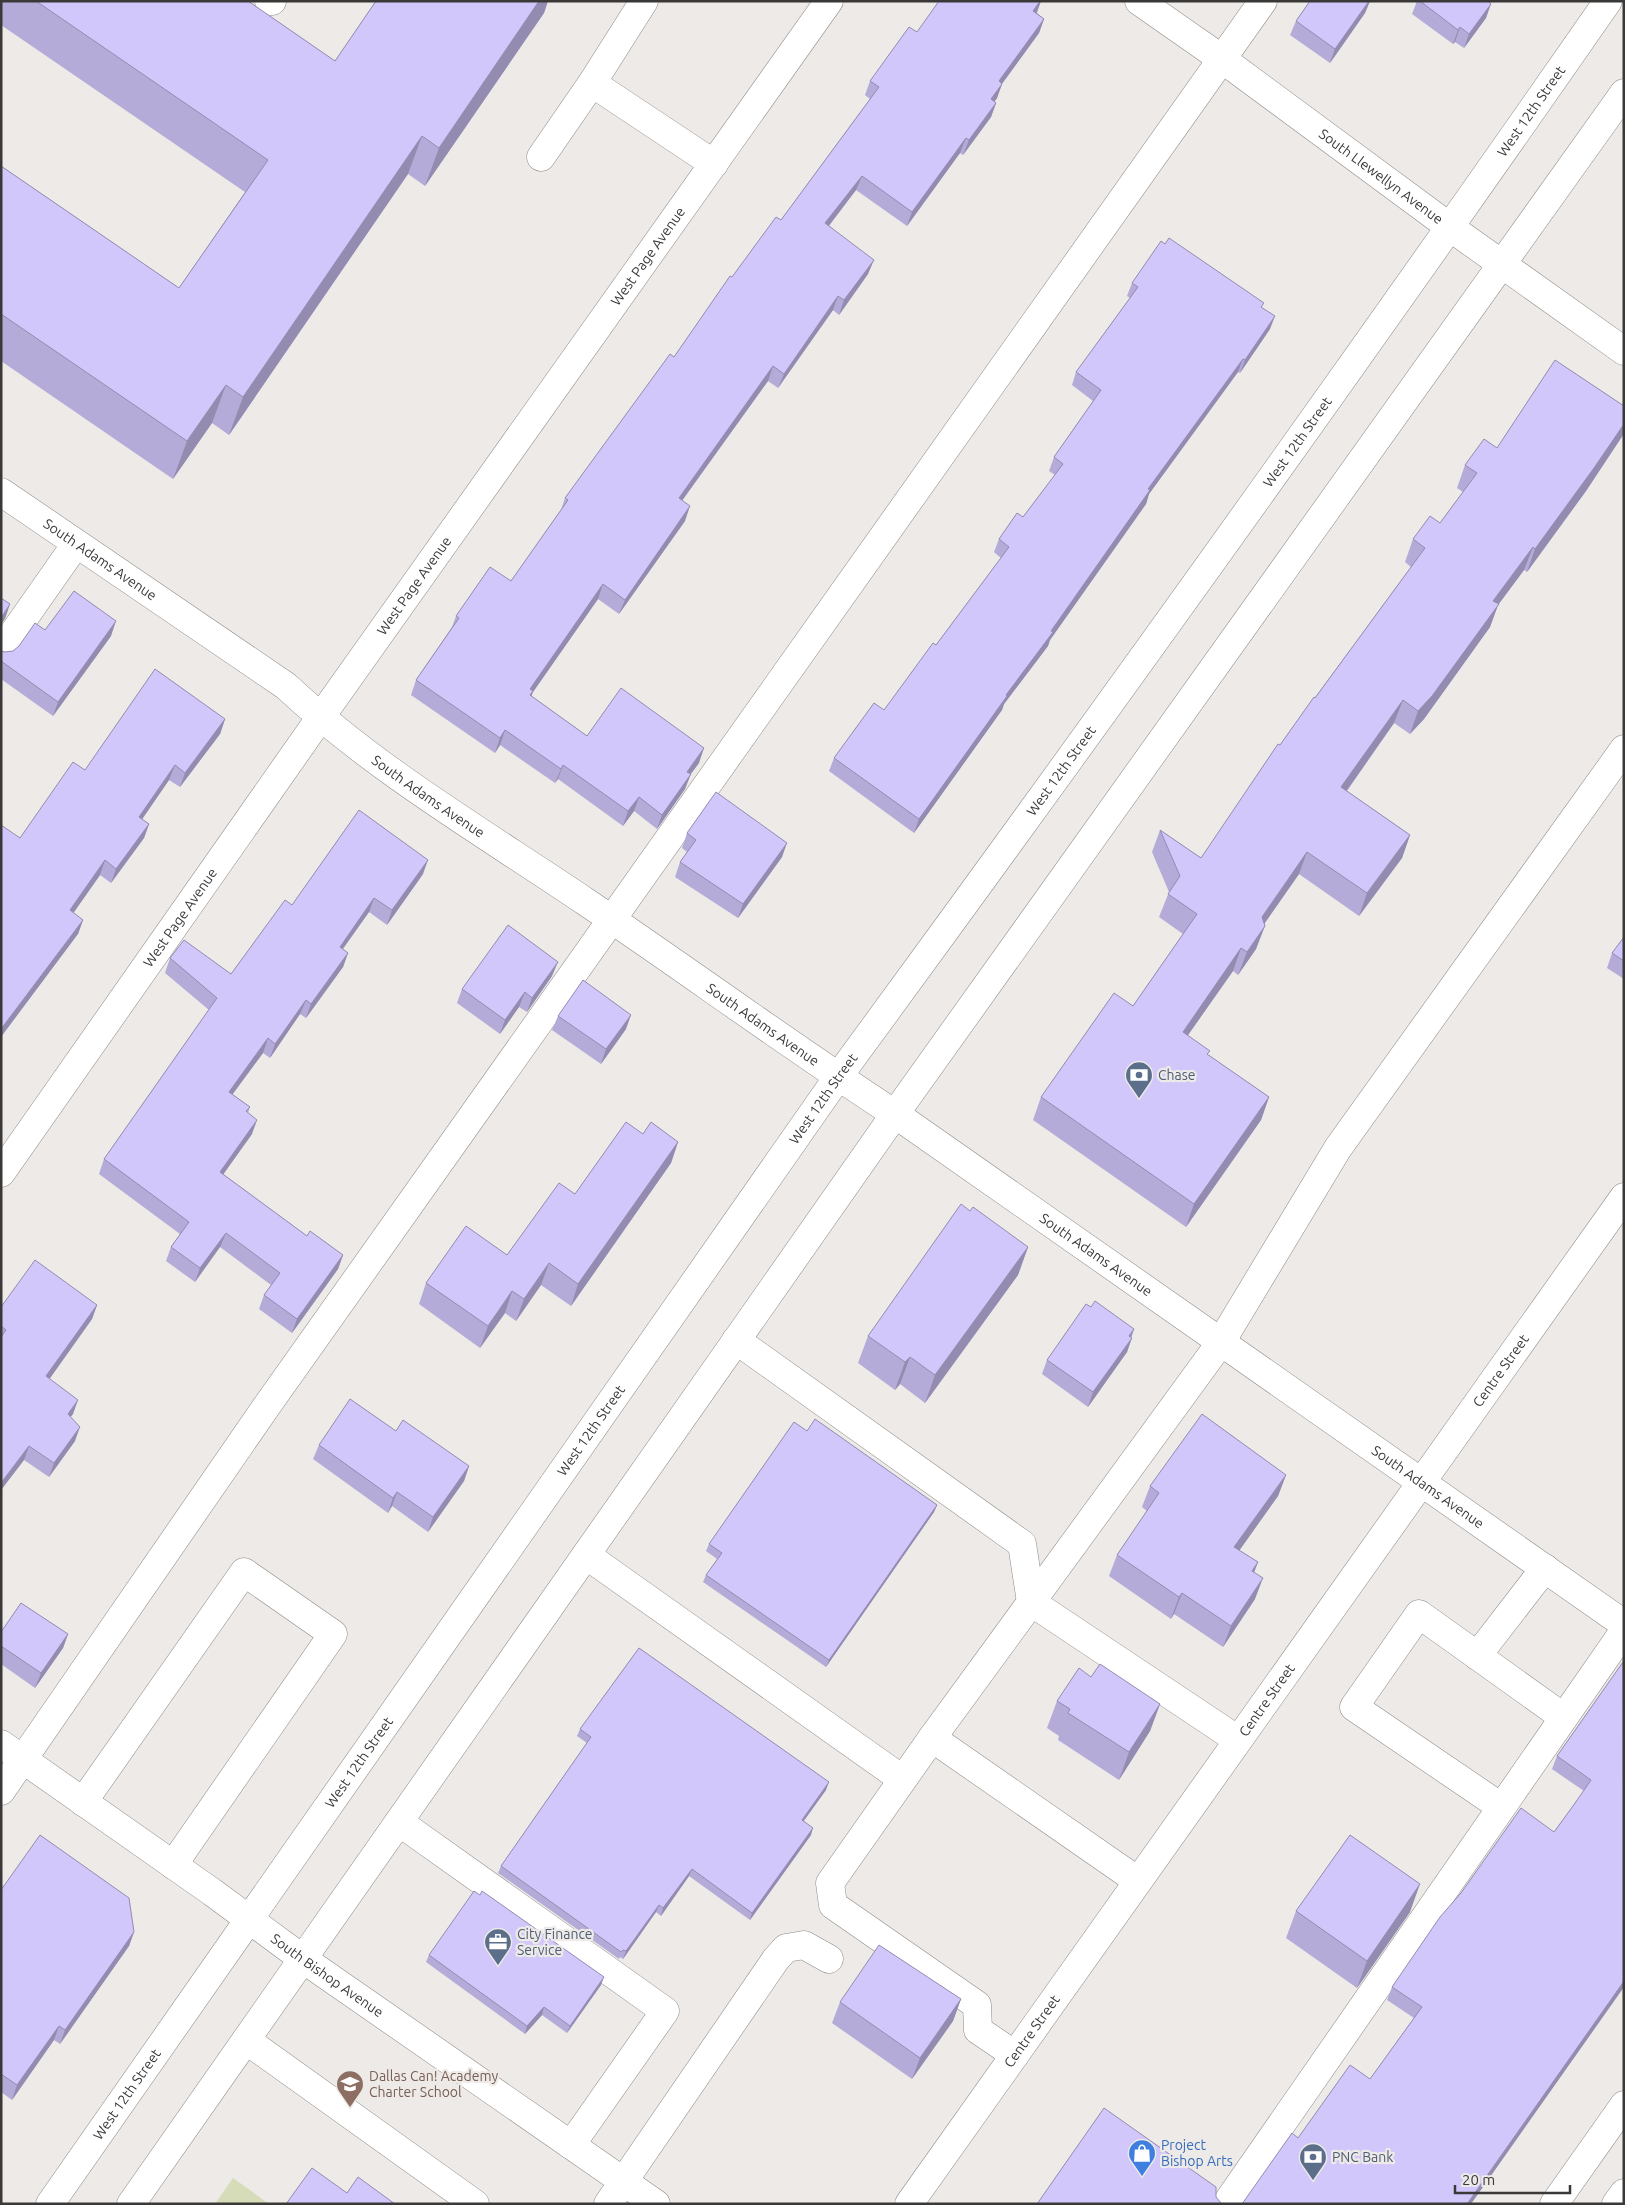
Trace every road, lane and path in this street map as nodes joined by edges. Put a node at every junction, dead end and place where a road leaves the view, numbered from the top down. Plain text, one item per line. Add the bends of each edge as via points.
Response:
1 (644, 1) edge
2 (829, 1) edge
3 (1138, 1) edge
4 (1264, 1) edge
5 (1608, 1) edge
6 (1222, 59) junction
7 (592, 83) junction
8 (1624, 93) edge
9 (541, 157) dead end
10 (714, 164) junction
11 (1451, 228) junction
12 (1503, 264) junction
13 (1624, 351) edge
14 (1, 492) edge
15 (76, 544) junction
16 (1, 651) edge
17 (320, 718) junction
18 (1624, 750) edge
19 (611, 919) junction
20 (838, 1077) junction
21 (895, 1114) junction
22 (1, 1173) edge
23 (1624, 1197) edge
24 (736, 1340) junction
25 (1221, 1342) junction
26 (1421, 1482) junction
27 (586, 1555) junction
28 (1545, 1568) junction
29 (1031, 1602) junction
30 (1624, 1624) edge
31 (1624, 1631) edge
32 (1477, 1656) junction
33 (1563, 1717) junction
34 (932, 1738) junction
35 (1238, 1740) junction
36 (1, 1744) edge
37 (24, 1760) junction
38 (902, 1779) junction
39 (1, 1791) edge
40 (83, 1802) junction
41 (1501, 1807) junction
42 (399, 1822) junction
43 (173, 1865) junction
44 (1138, 1881) junction
45 (248, 1918) junction
46 (829, 1958) dead end
47 (302, 1960) junction
48 (246, 2040) junction
49 (1015, 2055) junction
50 (1624, 2105) edge
51 (571, 2145) junction
52 (624, 2182) junction
53 (1624, 2193) edge
54 (50, 2204) edge
55 (131, 2204) edge
56 (475, 2204) edge
57 (608, 2204) edge
58 (656, 2204) edge
59 (909, 2204) edge
60 (1226, 2204) edge
61 (1554, 2204) edge
62 (1616, 2204) edge

1 - 7 street
2 - 10 street, West Page Avenue
3 - 6 street, South Llewellyn Avenue
4 - 6 street
5 - 11 street, West 12th Street
6 - 11 street, South Llewellyn Avenue
6 - 19 street
7 - 9 street
7 - 10 street
8 - 12 street
10 - 17 street, West Page Avenue
11 - 12 street, South Llewellyn Avenue
11 - 20 street, West 12th Street
12 - 13 street, South Llewellyn Avenue
12 - 21 street
14 - 15 street, South Adams Avenue
15 - 16 street
15 - 17 street, South Adams Avenue via 286,686
17 - 19 street, South Adams Avenue via 362,751
17 - 22 street, West Page Avenue
18 - 25 street via 1338,1148
19 - 20 street, South Adams Avenue
19 - 37 street via 272,1398
20 - 21 street, South Adams Avenue
20 - 45 street, West 12th Street
21 - 24 street
21 - 25 street, South Adams Avenue
23 - 26 street, Centre Street
24 - 27 street
24 - 29 street via 1022,1544
25 - 26 street, South Adams Avenue
25 - 29 street
26 - 28 street, South Adams Avenue
26 - 35 street, Centre Street
27 - 38 street
27 - 42 street
28 - 30 street, South Adams Avenue
28 - 32 street
29 - 34 street
29 - 35 street
31 - 33 street
32 - 33 street
32 - 41 street via 1419,1614 1354,1707
33 - 41 street
34 - 38 street
34 - 44 street
35 - 44 street, Centre Street
36 - 37 street, South Bishop Avenue
37 - 39 street
37 - 40 street, South Bishop Avenue
38 - 49 street via 830,1883 833,1905 977,2005 978,2030
40 - 43 street, South Bishop Avenue
40 - 43 street via 244,1572 333,1634
41 - 60 street
42 - 47 street
42 - 51 street via 665,2011
43 - 45 street, South Bishop Avenue
44 - 49 street, Centre Street
45 - 47 street, South Bishop Avenue
45 - 54 street, West 12th Street
46 - 52 street via 804,1945 786,1948
47 - 48 street
47 - 51 street, South Bishop Avenue
48 - 55 street
48 - 56 street
49 - 59 street, Centre Street
50 - 61 street
51 - 52 street, South Bishop Avenue
52 - 57 street
52 - 58 street, South Bishop Avenue
53 - 62 street

